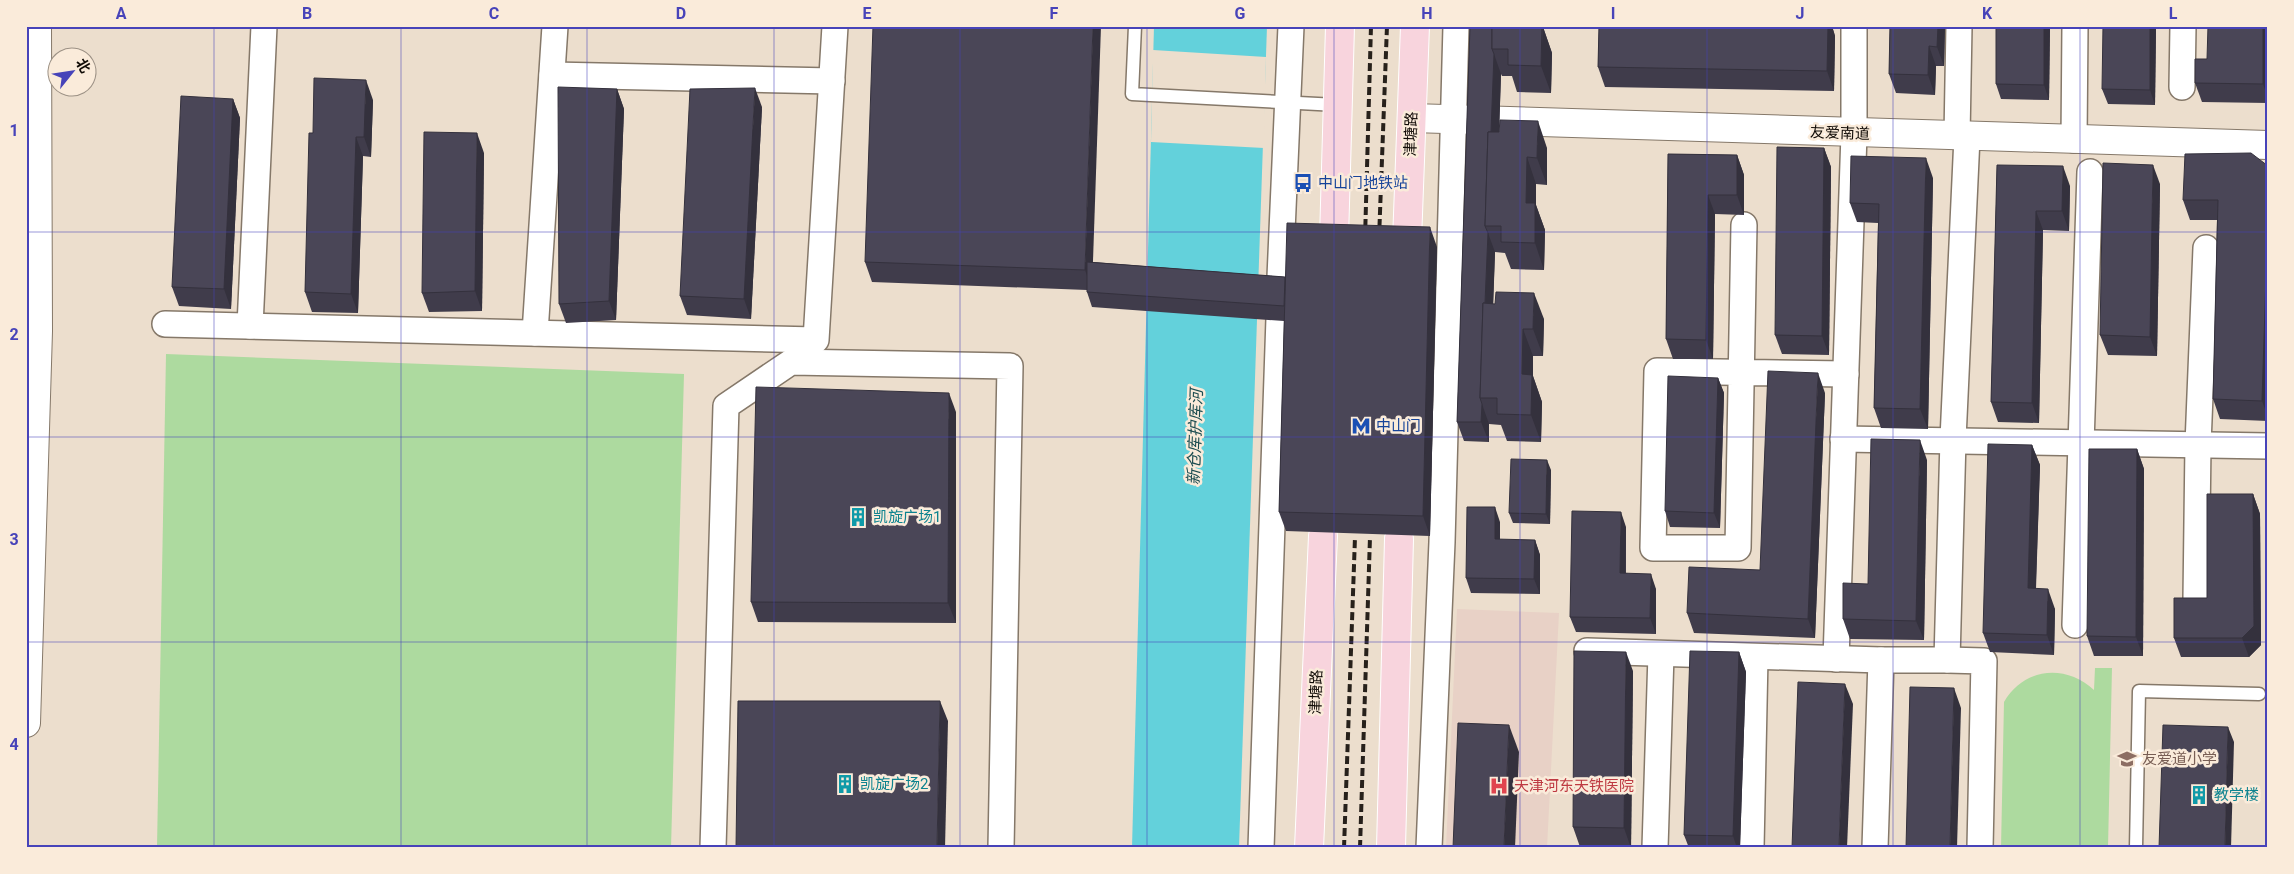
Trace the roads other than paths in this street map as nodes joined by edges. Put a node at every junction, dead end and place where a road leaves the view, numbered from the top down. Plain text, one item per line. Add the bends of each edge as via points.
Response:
1 (37, 26) edge
2 (264, 26) edge
3 (555, 26) edge
4 (835, 26) edge
5 (1135, 26) edge
6 (1291, 26) edge
7 (1340, 26) edge
8 (1415, 26) edge
9 (1456, 26) edge
10 (1854, 26) edge
11 (1959, 26) edge
12 (2075, 26) edge
13 (2183, 26) edge
14 (552, 75) junction
15 (832, 81) junction
16 (2182, 87) dead end
17 (1288, 102) junction
18 (1336, 104) junction
19 (1412, 118) junction
20 (1453, 120) junction
21 (1854, 134) junction
22 (1962, 136) junction
23 (2074, 140) junction
24 (2268, 145) edge
25 (2090, 172) dead end
26 (1744, 225) dead end
27 (1334, 239) edge
28 (1407, 241) edge
29 (2206, 248) dead end
30 (1280, 277) edge
31 (1279, 318) edge
32 (166, 324) dead end
33 (250, 326) junction
34 (535, 333) junction
35 (1740, 373) junction
36 (1846, 374) junction
37 (1843, 439) junction
38 (1953, 439) junction
39 (2080, 442) junction
40 (2198, 444) junction
41 (2268, 446) edge
42 (1323, 536) edge
43 (1399, 539) dead end
44 (2196, 599) edge
45 (2075, 625) dead end
46 (1587, 651) edge
47 (1661, 654) junction
48 (1755, 657) junction
49 (1836, 659) junction
50 (1881, 660) junction
51 (1947, 660) junction
52 (2259, 694) dead end
53 (26, 723) edge
54 (713, 848) edge
55 (1001, 848) edge
56 (1261, 848) edge
57 (1310, 848) edge
58 (1391, 848) edge
59 (1429, 848) edge
60 (1655, 848) edge
61 (1751, 848) edge
62 (1875, 848) edge
63 (1980, 848) edge
64 (2136, 848) edge

1 - 53 street via 38,331
2 - 33 street
3 - 14 street
4 - 15 street
5 - 17 lane via 1132,94
6 - 17 street
7 - 18 main road
8 - 19 main road, 津塘路
9 - 20 street
10 - 21 street
11 - 22 street
12 - 23 street
13 - 16 street
14 - 15 street
14 - 34 street
15 - 34 street via 816,340
17 - 18 lane
17 - 30 street
18 - 27 main road
19 - 20 street, 友爱南道
19 - 28 main road, 津塘路
20 - 21 street, 友爱南道
20 - 59 street via 1442,542
21 - 22 street, 友爱南道
21 - 36 street
22 - 23 street, 友爱南道
22 - 38 street
23 - 24 street, 友爱南道
25 - 39 street
26 - 35 street
29 - 40 street
31 - 56 street
32 - 33 street
33 - 34 street
35 - 35 street via 1738,548 1654,548 1657,371
35 - 36 street
36 - 37 street
37 - 38 street
37 - 49 street
38 - 39 street
38 - 51 street
39 - 40 street
39 - 45 street
40 - 41 street
40 - 44 street
42 - 57 main road, 津塘路
43 - 58 main road
46 - 47 street
47 - 48 street
47 - 60 street
48 - 49 street
48 - 61 street
49 - 50 street
50 - 51 street
50 - 62 street
51 - 63 street via 1984,660
52 - 64 lane via 2139,691
54 - 55 street via 726,406 790,362 1010,366

